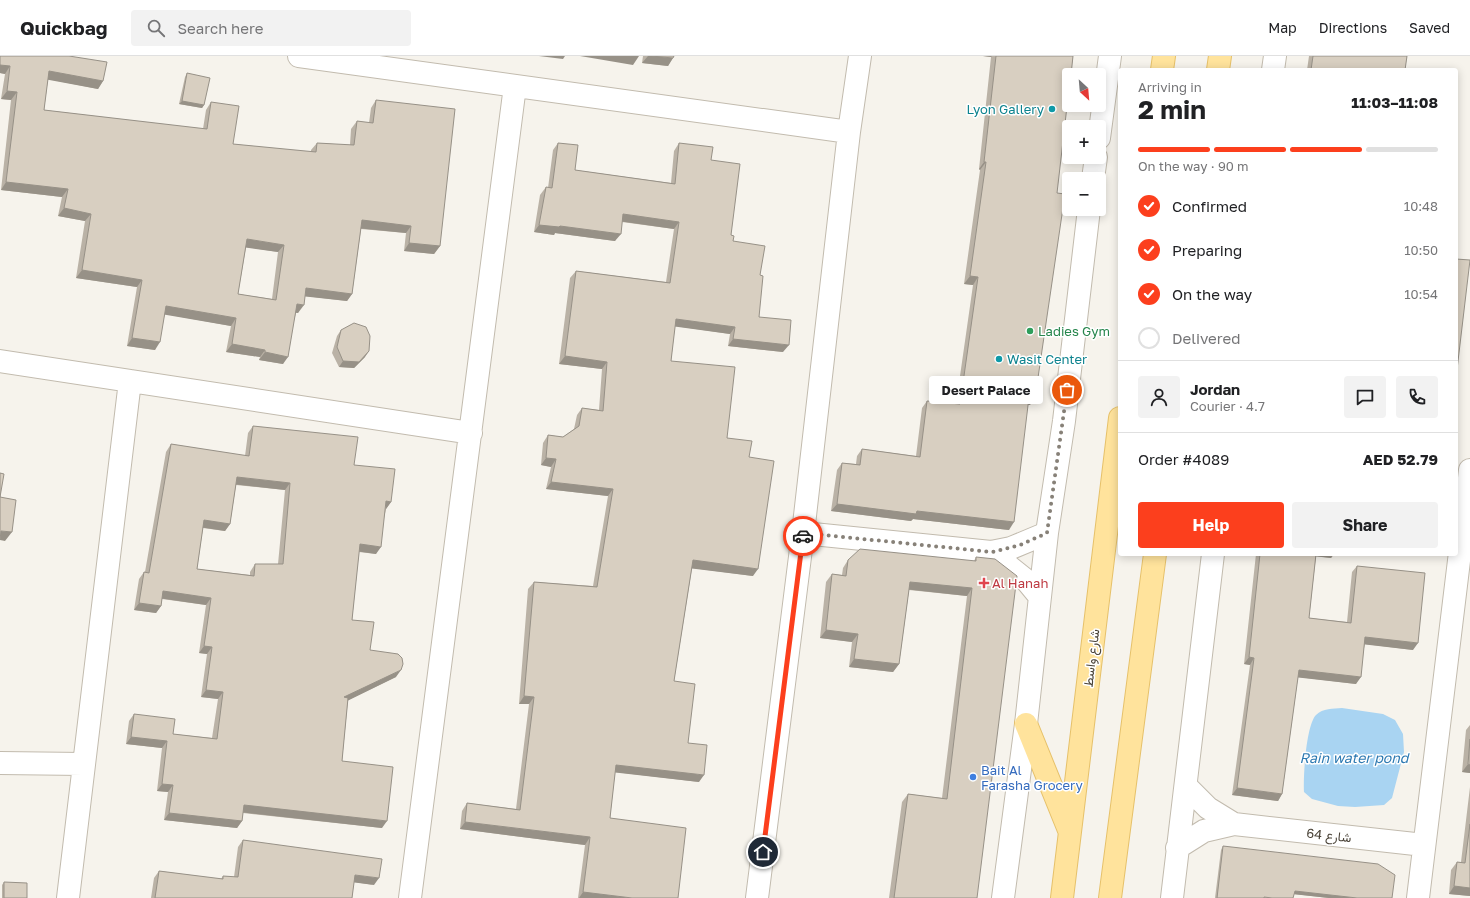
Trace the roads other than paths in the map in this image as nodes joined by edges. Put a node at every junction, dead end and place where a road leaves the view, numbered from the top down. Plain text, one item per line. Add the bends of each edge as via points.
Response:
1 (299, 56) edge
2 (860, 56) edge
3 (1110, 56) edge
4 (1164, 56) edge
5 (1220, 56) edge
6 (1275, 56) edge
7 (1162, 68) edge
8 (1218, 68) edge
9 (1273, 68) edge
10 (515, 86) junction
11 (1101, 120) edge
12 (849, 132) junction
13 (1088, 216) edge
14 (0, 361) edge
15 (130, 381) junction
16 (471, 433) junction
17 (1118, 435) edge
18 (1470, 470) edge
19 (803, 533) junction
20 (1047, 533) junction
21 (992, 552) junction
22 (1155, 556) edge
23 (1213, 556) edge
24 (1040, 597) junction
25 (1462, 597) edge
26 (1026, 724) junction
27 (0, 762) edge
28 (83, 764) junction
29 (1186, 786) junction
30 (1234, 824) junction
31 (1070, 831) junction
32 (1424, 845) junction
33 (1177, 848) junction
34 (68, 898) edge
35 (410, 898) edge
36 (757, 898) edge
37 (1003, 898) edge
38 (1062, 898) edge
39 (1110, 898) edge
40 (1172, 898) edge
41 (1418, 898) edge

1 - 10 street
2 - 12 street
3 - 11 street
4 - 7 main road
5 - 8 main road
6 - 9 street
10 - 12 street
10 - 16 street
12 - 19 street
13 - 20 street via 1064,420
14 - 15 street
15 - 16 street
15 - 28 street
16 - 35 street
17 - 31 main road, شارع واسط
18 - 25 street
19 - 21 street
19 - 36 street
20 - 21 street via 1023,544
20 - 24 street
21 - 24 street via 1026,580
22 - 39 main road
23 - 29 street
24 - 26 street
25 - 32 street
26 - 31 main road
26 - 37 street
27 - 28 street
28 - 34 street
29 - 30 street, شارع 64 via 1208,808
29 - 33 street
30 - 32 street, شارع 64
30 - 33 street, شارع 64 via 1204,832
31 - 38 main road, شارع واسط
32 - 41 street
33 - 40 street

